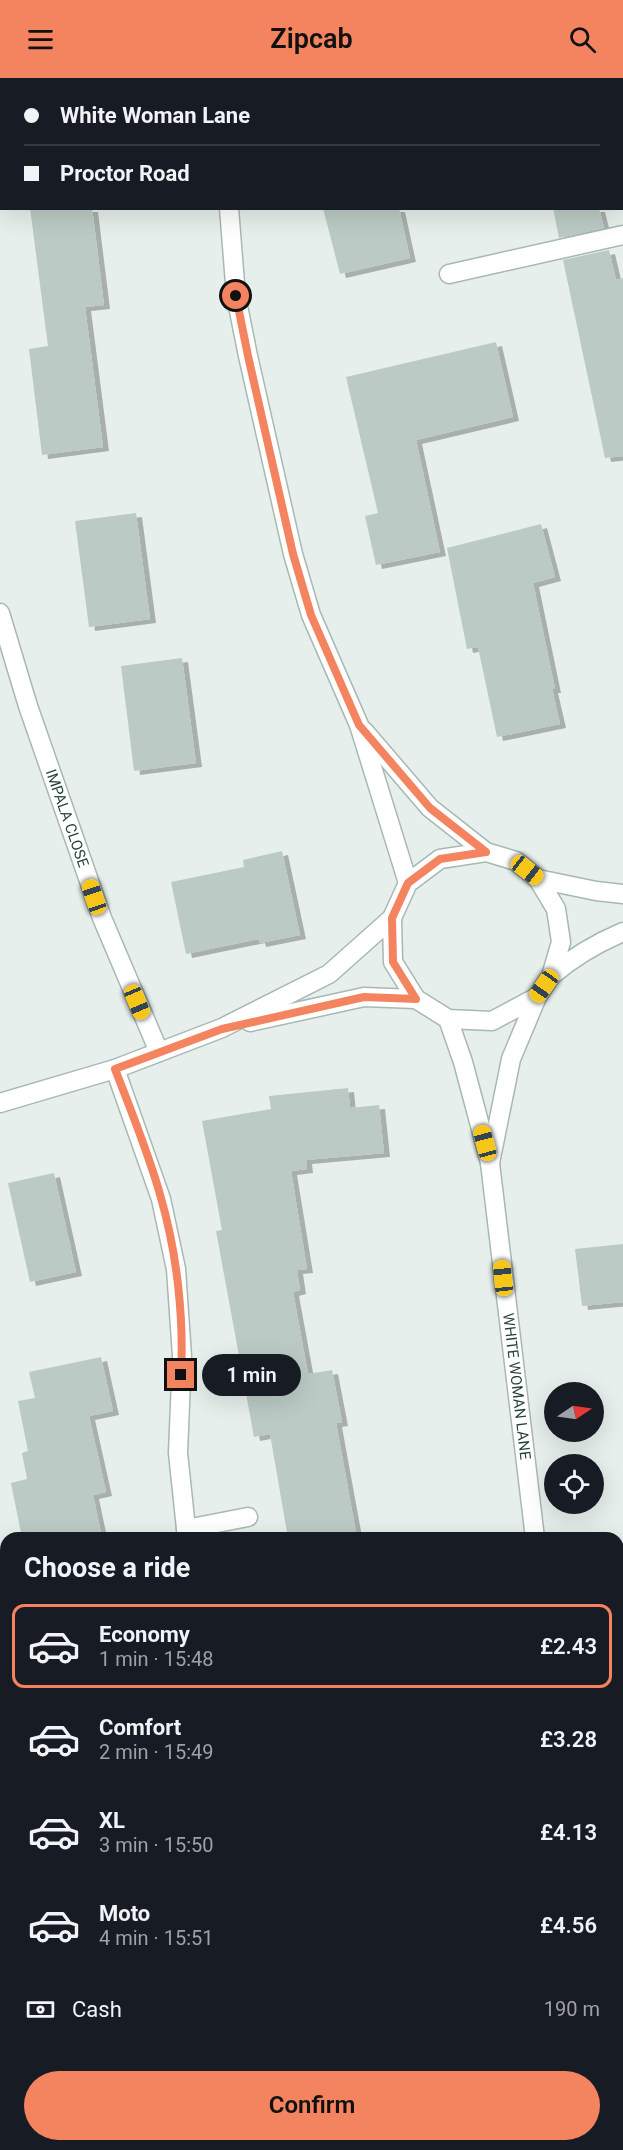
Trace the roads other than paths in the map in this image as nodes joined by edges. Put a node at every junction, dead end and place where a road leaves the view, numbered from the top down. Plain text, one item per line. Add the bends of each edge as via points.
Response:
1 (229, 210) edge
2 (623, 235) edge
3 (449, 274) dead end
4 (0, 614) edge
5 (359, 725) junction
6 (486, 852) junction
7 (538, 879) junction
8 (408, 883) junction
9 (623, 894) edge
10 (392, 918) junction
11 (623, 932) edge
12 (551, 976) junction
13 (537, 997) junction
14 (416, 999) junction
15 (448, 1019) junction
16 (222, 1029) junction
17 (159, 1052) junction
18 (115, 1069) junction
19 (0, 1103) edge
20 (490, 1163) junction
21 (248, 1517) dead end
22 (186, 1532) edge
23 (190, 1532) edge
24 (535, 1532) edge

1 - 5 street, WHITE WOMAN LANE via 236,296 293,554 311,615
2 - 3 street via 471,260
4 - 17 street, IMPALA CLOSE via 102,918
5 - 6 street, WHITE WOMAN LANE via 430,808
5 - 8 street, WHITE WOMAN LANE
6 - 7 street, WHITE WOMAN LANE via 516,861
6 - 8 street, WHITE WOMAN LANE via 440,859
7 - 9 street
7 - 12 street, WHITE WOMAN LANE via 556,909 561,942
8 - 10 street, WHITE WOMAN LANE
10 - 14 street, WHITE WOMAN LANE via 393,962
10 - 16 street via 329,974
11 - 12 street via 569,960
12 - 13 street, WHITE WOMAN LANE
13 - 15 street, WHITE WOMAN LANE via 492,1021
13 - 20 street, WHITE WOMAN LANE via 511,1059
14 - 15 street, WHITE WOMAN LANE
14 - 16 street via 364,997
15 - 20 street, WHITE WOMAN LANE via 464,1062
16 - 17 street
17 - 18 street
18 - 19 street
18 - 22 street via 161,1198 176,1269 182,1356 178,1453
20 - 24 street, WHITE WOMAN LANE
21 - 23 street

